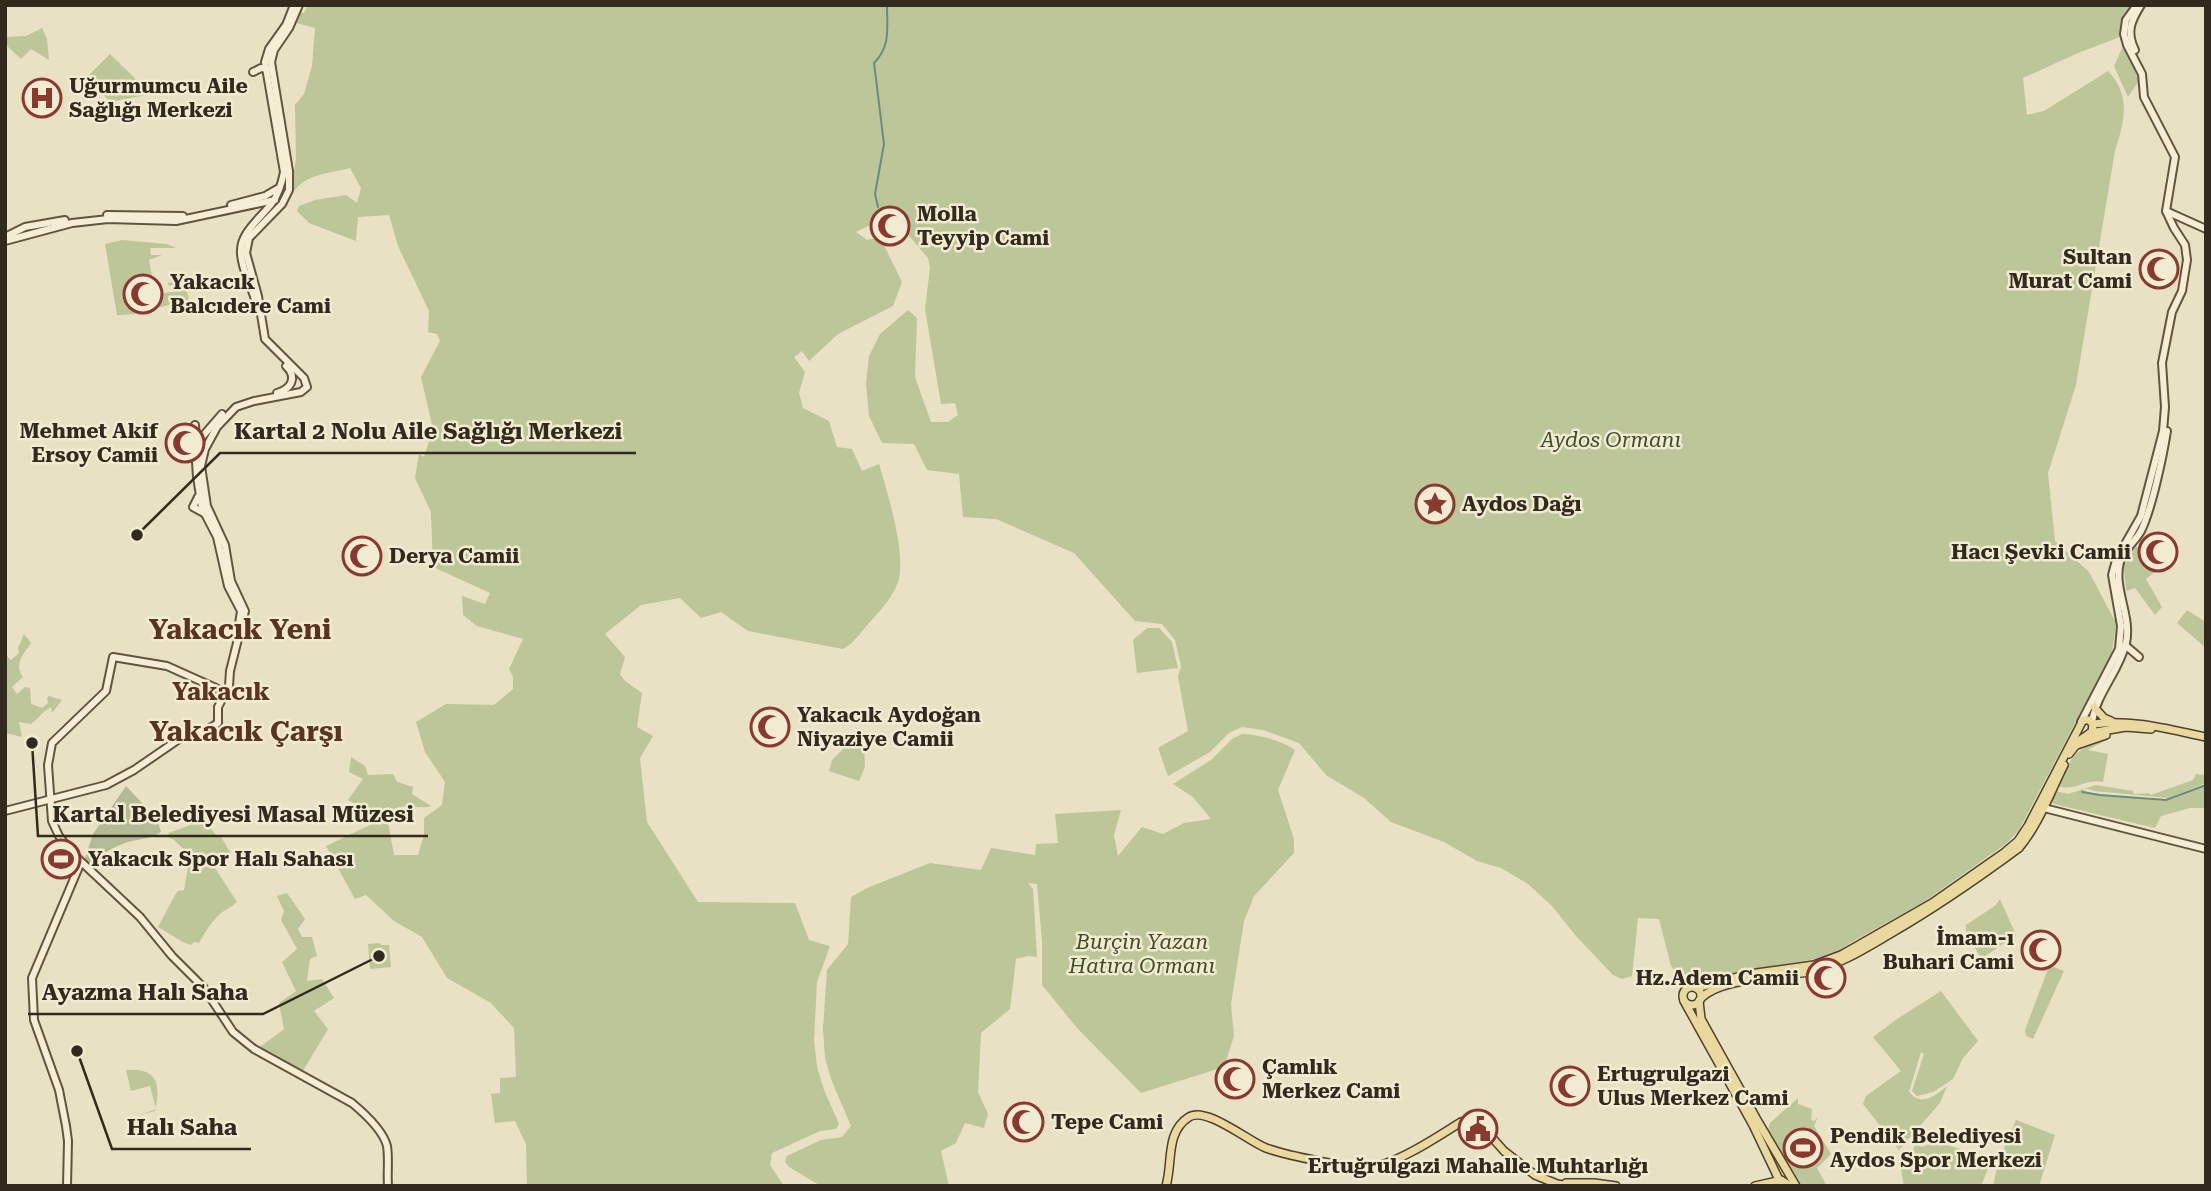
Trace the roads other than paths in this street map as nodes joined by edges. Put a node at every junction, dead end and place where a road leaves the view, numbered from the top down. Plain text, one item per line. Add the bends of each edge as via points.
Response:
1 (296, 5) edge
2 (2139, 5) edge
3 (266, 69) junction
4 (279, 188) junction
5 (289, 193) junction
6 (275, 200) junction
7 (283, 203) junction
8 (253, 204) junction
9 (2169, 212) junction
10 (259, 219) junction
11 (32, 226) junction
12 (2206, 229) edge
13 (19, 230) junction
14 (34, 234) junction
15 (21, 238) junction
16 (5, 239) edge
17 (302, 377) junction
18 (292, 382) junction
19 (301, 392) junction
20 (211, 429) junction
21 (199, 436) junction
22 (205, 449) junction
23 (2132, 539) junction
24 (2125, 645) junction
25 (2139, 657) dead end
26 (224, 687) junction
27 (2094, 707) junction
28 (2112, 722) junction
29 (2093, 723) junction
30 (2080, 724) junction
31 (2119, 728) junction
32 (2088, 734) junction
33 (2206, 739) edge
34 (2074, 746) junction
35 (51, 799) junction
36 (2044, 803) junction
37 (5, 811) edge
38 (2206, 847) edge
39 (81, 862) junction
40 (1696, 988) junction
41 (1700, 999) junction
42 (1684, 1002) junction
43 (1199, 1111) junction
44 (1768, 1116) dead end
45 (1758, 1121) junction
46 (1759, 1137) junction
47 (1768, 1159) junction
48 (1786, 1169) junction
49 (1783, 1182) edge
50 (1757, 1185) edge
51 (67, 1186) edge
52 (388, 1186) edge
53 (1164, 1186) edge
54 (1570, 1186) edge
55 (1579, 1186) edge
56 (1597, 1186) edge
57 (1616, 1186) edge
58 (1796, 1186) edge

1 - 3 main road via 269,49
2 - 9 main road via 2126,20 2124,34 2140,62 2144,97 2175,157
3 - 4 main road via 284,172
3 - 5 main road via 275,87
4 - 5 main road
4 - 6 main road
4 - 11 main road via 265,196 185,216 92,216
5 - 7 main road
6 - 7 main road
6 - 8 main road
6 - 10 main road
7 - 17 main road via 249,238 246,253 265,339
8 - 10 main road via 261,208
8 - 14 main road via 186,219 91,220
9 - 12 main road
9 - 23 main road via 2189,251 2190,265 2174,313 2165,363 2165,442
10 - 18 main road via 243,241 242,262 256,302 261,339 290,370
11 - 13 main road
11 - 14 main road
13 - 15 main road
13 - 16 main road
14 - 15 main road
15 - 16 main road
17 - 18 main road
17 - 19 main road via 312,384
18 - 19 main road
18 - 20 main road via 281,393 236,403
19 - 20 main road via 240,405
20 - 21 main road
20 - 21 main road via 195,425
20 - 22 main road
21 - 22 main road
21 - 26 main road via 199,492 193,507 204,514 217,537 228,586 241,613
22 - 26 main road via 201,466 207,506 225,545 232,582 245,611
23 - 24 main road via 2120,561 2119,576
23 - 30 main road via 2116,559 2112,575 2121,626 2119,649
24 - 25 main road
24 - 27 main road
26 - 35 main road via 218,693 218,723 185,735 115,781
26 - 35 main road via 157,663 113,657 106,691 52,743 48,765
27 - 28 main road
27 - 29 main road
28 - 29 main road
28 - 33 main road via 2139,723
29 - 30 main road via 2087,719
29 - 32 main road
30 - 32 main road via 2081,732
30 - 36 main road
31 - 32 main road
31 - 33 main road
31 - 34 main road
32 - 34 main road
34 - 36 main road
35 - 37 main road
35 - 39 main road via 52,821
36 - 38 main road
36 - 40 main road via 2005,852 1932,903 1860,945 1814,965 1749,974
36 - 41 main road via 2018,848 1938,906 1880,940 1837,963 1712,989
39 - 51 main road via 32,978 34,1020 59,1090 66,1126
39 - 52 main road via 140,917 208,993 233,1032 365,1115 387,1145
40 - 41 main road
40 - 42 main road via 1684,991
41 - 42 main road via 1692,1005
41 - 45 main road via 1701,1019
42 - 46 main road
43 - 53 main road via 1183,1118 1171,1134
43 - 54 main road via 1266,1148 1360,1168 1383,1165 1461,1122 1476,1122 1535,1175
43 - 57 main road via 1272,1147 1364,1164 1387,1160 1453,1121 1471,1117 1484,1122 1511,1152 1542,1175 1561,1182
44 - 45 main road
45 - 46 main road
45 - 48 main road
46 - 47 main road
47 - 49 main road
47 - 50 main road via 1770,1172 1766,1181
48 - 49 main road
48 - 49 main road via 1789,1175
48 - 58 main road
49 - 50 main road
55 - 56 main road

